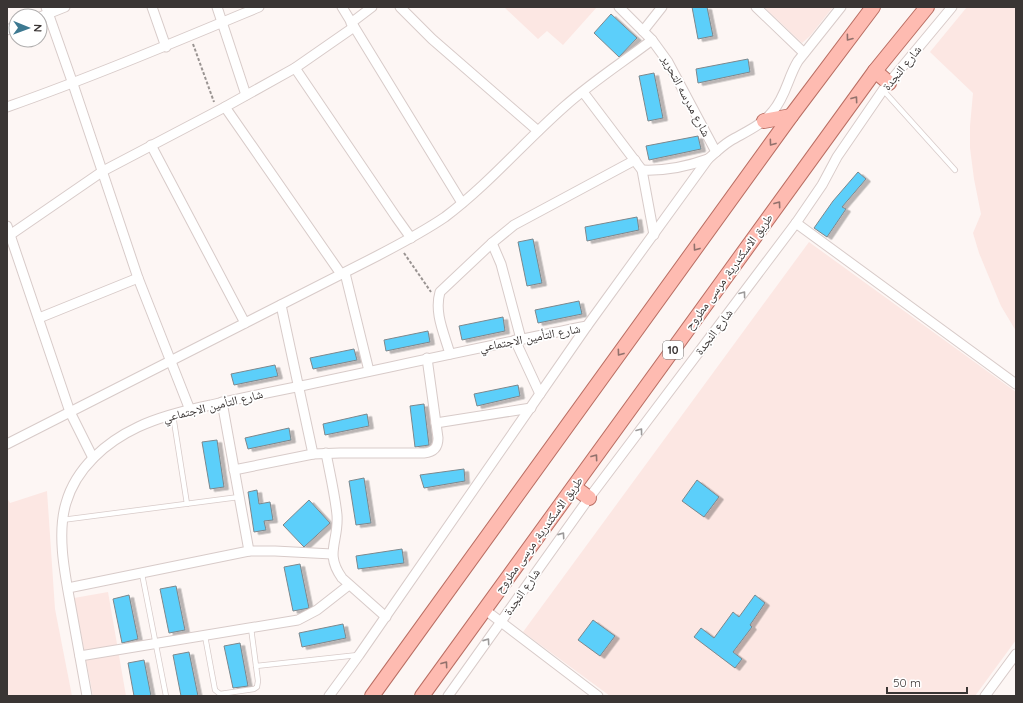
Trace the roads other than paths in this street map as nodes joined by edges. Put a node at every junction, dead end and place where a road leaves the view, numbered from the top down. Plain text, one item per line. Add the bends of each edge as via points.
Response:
1 (65, 7) edge
2 (152, 7) edge
3 (217, 7) edge
4 (259, 7) edge
5 (342, 7) edge
6 (372, 7) edge
7 (400, 7) edge
8 (619, 7) edge
9 (662, 7) edge
10 (756, 7) edge
11 (841, 7) edge
12 (873, 7) edge
13 (927, 7) edge
14 (952, 7) edge
15 (48, 12) edge
16 (48, 20) edge
17 (222, 22) junction
18 (352, 25) junction
19 (643, 31) junction
20 (652, 40) junction
21 (166, 47) junction
22 (804, 53) junction
23 (295, 68) junction
24 (875, 71) junction
25 (74, 84) junction
26 (886, 87) junction
27 (583, 92) junction
28 (246, 95) junction
29 (7, 107) edge
30 (221, 109) junction
31 (791, 116) junction
32 (764, 121) junction
33 (538, 131) junction
34 (151, 146) junction
35 (716, 152) junction
36 (635, 160) junction
37 (708, 160) junction
38 (642, 170) junction
39 (955, 170) dead end
40 (103, 171) junction
41 (462, 203) junction
42 (796, 223) junction
43 (8, 232) edge
44 (654, 235) junction
45 (411, 238) junction
46 (492, 243) junction
47 (343, 273) junction
48 (138, 278) junction
49 (281, 305) junction
50 (39, 318) junction
51 (245, 323) junction
52 (587, 326) junction
53 (518, 340) junction
54 (450, 354) junction
55 (427, 358) junction
56 (170, 361) junction
57 (369, 372) junction
58 (1016, 384) edge
59 (299, 386) junction
60 (540, 394) junction
61 (222, 402) junction
62 (530, 408) junction
63 (190, 410) junction
64 (70, 412) junction
65 (173, 415) junction
66 (436, 423) junction
67 (7, 444) edge
68 (326, 453) junction
69 (313, 454) junction
70 (93, 458) junction
71 (234, 470) junction
72 (574, 487) junction
73 (239, 497) junction
74 (589, 498) junction
75 (187, 504) junction
76 (62, 520) junction
77 (249, 551) junction
78 (332, 554) junction
79 (142, 574) junction
80 (349, 585) junction
81 (68, 588) junction
82 (484, 609) junction
83 (386, 617) junction
84 (501, 622) junction
85 (250, 628) junction
86 (205, 636) junction
87 (156, 644) junction
88 (1016, 654) edge
89 (359, 655) junction
90 (80, 656) junction
91 (256, 666) junction
92 (87, 696) edge
93 (166, 696) edge
94 (329, 696) edge
95 (372, 696) edge
96 (422, 696) edge
97 (448, 696) edge
98 (598, 696) edge
99 (985, 696) edge

1 - 15 street
2 - 21 street
3 - 17 street
4 - 17 street
5 - 18 street
6 - 18 street
7 - 33 street via 432,39
8 - 19 street, شارع مدرسه التحرير
9 - 19 street
10 - 22 street
11 - 22 street
12 -> 31 main road
13 - 24 main road, طريق الاسكندرية, مرسى مطروح / 10
14 - 26 street, شارع النجدة
16 - 25 street
17 - 21 street
17 - 28 street
18 - 23 street
18 - 41 street
19 - 20 street, شارع مدرسه التحرير
20 - 27 street
20 - 35 street, شارع مدرسه التحرير via 668,62
21 - 25 street
22 - 32 street via 793,69 780,101
23 - 28 street
23 - 45 street
24 - 26 main road
72 -> 24 main road, طريق الاسكندرية, مرسى مطروح / 10
25 - 29 street
25 - 40 street
26 - 39 lane
26 - 42 street, شارع النجدة via 837,157 822,186
27 - 33 street
27 - 36 street
28 - 30 street
30 - 34 street
30 - 47 street
31 - 32 main road
31 -> 95 main road
32 - 35 street
33 - 41 street
34 - 40 street
34 - 51 street
35 - 37 street
36 - 38 street
36 - 46 street via 526,218
37 - 38 street via 676,168
37 - 44 street
38 - 44 street
40 - 43 street
40 - 48 street
41 - 45 street
42 - 58 street
74 -> 42 street, شارع النجدة
43 - 50 street
44 - 52 street
45 - 47 street
46 - 53 street via 501,264
46 - 54 street via 440,292 437,310
47 - 49 street
47 - 57 street
48 - 50 street
48 - 56 street
49 - 51 street
49 - 59 street
50 - 64 street
51 - 56 street
52 - 53 street, شارع التأمين الاجتماعي
52 - 60 street
53 - 54 street, شارع التأمين الاجتماعي
53 - 60 street
54 - 55 street, شارع التأمين الاجتماعي
55 - 57 street, شارع التأمين الاجتماعي
55 - 66 street
56 - 63 street
56 - 64 street
57 - 59 street, شارع التأمين الاجتماعي
59 - 61 street, شارع التأمين الاجتماعي
59 - 69 street
60 - 62 street
61 - 63 street, شارع التأمين الاجتماعي
61 - 71 street
62 - 66 street
62 - 83 street
63 - 65 street, شارع التأمين الاجتماعي
64 - 67 street
64 - 70 street
65 - 70 street, شارع التأمين الاجتماعي via 138,427
65 - 75 lane
66 - 68 street via 437,447 429,452
68 - 69 street
68 - 78 street via 337,519
69 - 71 street
70 - 76 street, شارع التأمين الاجتماعي via 72,486
71 - 73 street
72 - 74 main road
72 - 82 main road, طريق الاسكندرية, مرسى مطروح / 10
73 - 75 lane
73 - 77 street
84 -> 74 street, شارع النجدة
75 - 76 lane
76 - 81 street, شارع التأمين الاجتماعي via 62,543
77 - 78 street
77 - 79 street
78 - 80 street via 337,571
79 - 81 street
79 - 87 lane
80 - 83 street
80 - 85 street via 308,616
81 - 90 street, شارع التأمين الاجتماعي
82 - 84 street
96 -> 82 main road, طريق الاسكندرية, مرسى مطروح / 10
83 - 89 street
97 -> 84 street, شارع النجدة
84 - 98 street
85 - 86 street
85 - 91 lane
86 - 87 street
86 - 91 lane via 214,687 220,694 254,689 258,684
87 - 90 street
87 - 93 lane
88 - 99 street
89 - 91 lane
89 - 94 street
90 - 92 street, شارع التأمين الاجتماعي

